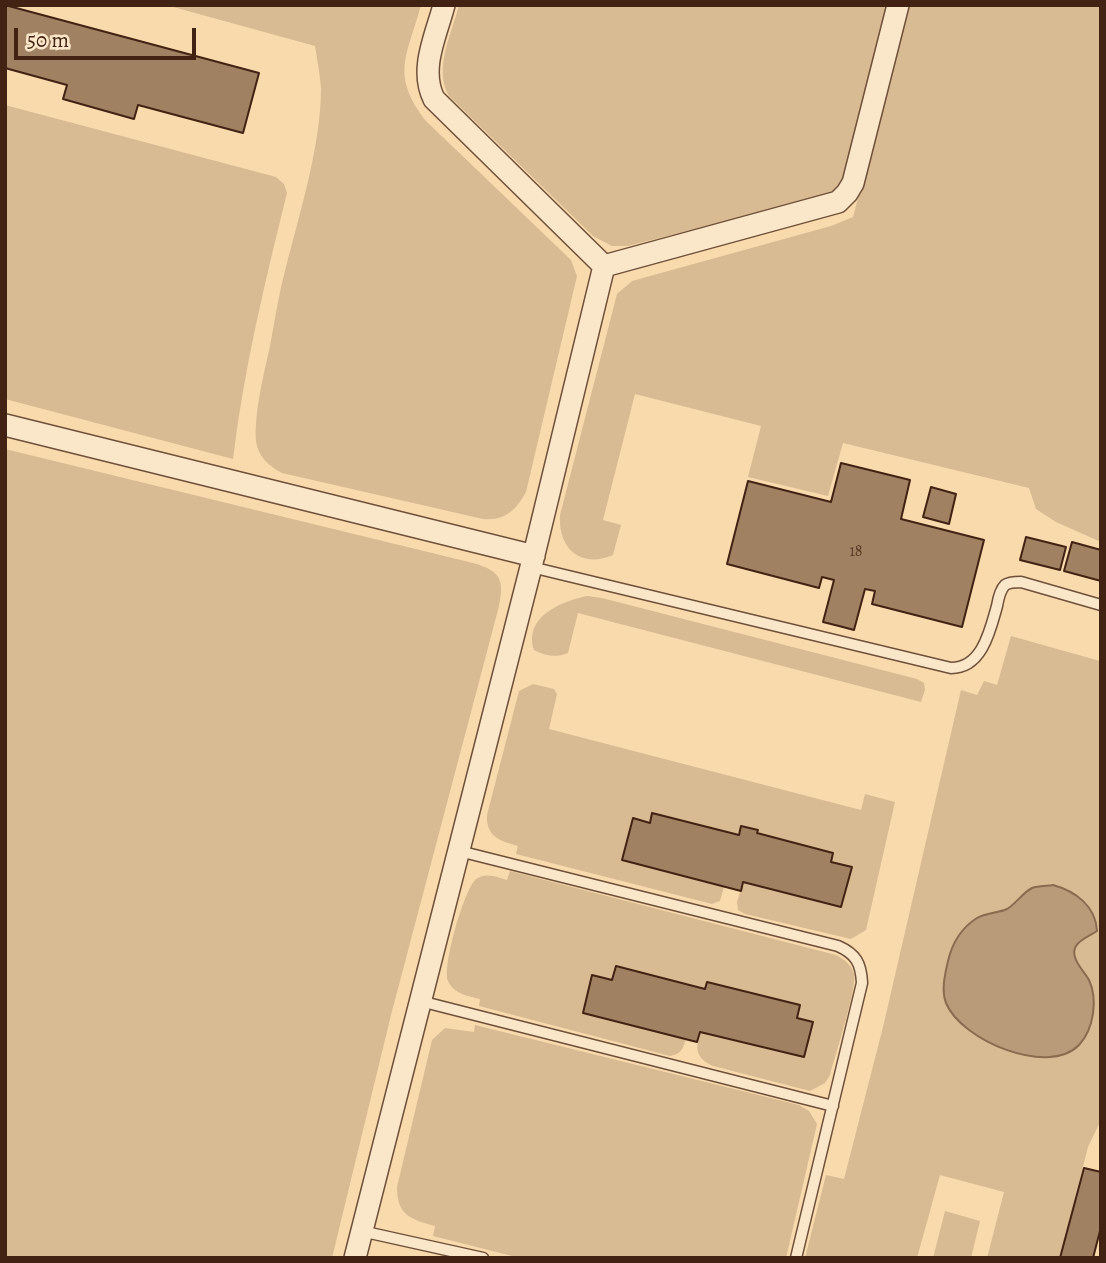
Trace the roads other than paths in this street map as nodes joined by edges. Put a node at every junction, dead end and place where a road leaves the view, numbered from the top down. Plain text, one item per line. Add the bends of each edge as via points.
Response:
1 (444, 5) edge
2 (898, 5) edge
3 (604, 266) junction
4 (5, 425) edge
5 (532, 561) junction
6 (1101, 605) edge
7 (458, 851) junction
8 (420, 1001) junction
9 (833, 1106) junction
10 (361, 1231) junction
11 (355, 1258) edge
12 (483, 1258) edge
13 (796, 1258) edge

1 - 3 street via 427,69 433,99
2 - 3 street via 853,183 838,202
3 - 5 street
4 - 5 street
5 - 6 lane via 951,668 969,664 977,656 1000,592 1012,582
5 - 7 street
7 - 8 street
7 - 9 lane via 849,951 858,959 862,983
8 - 9 lane
8 - 10 street
9 - 13 lane
10 - 11 street
10 - 12 lane

